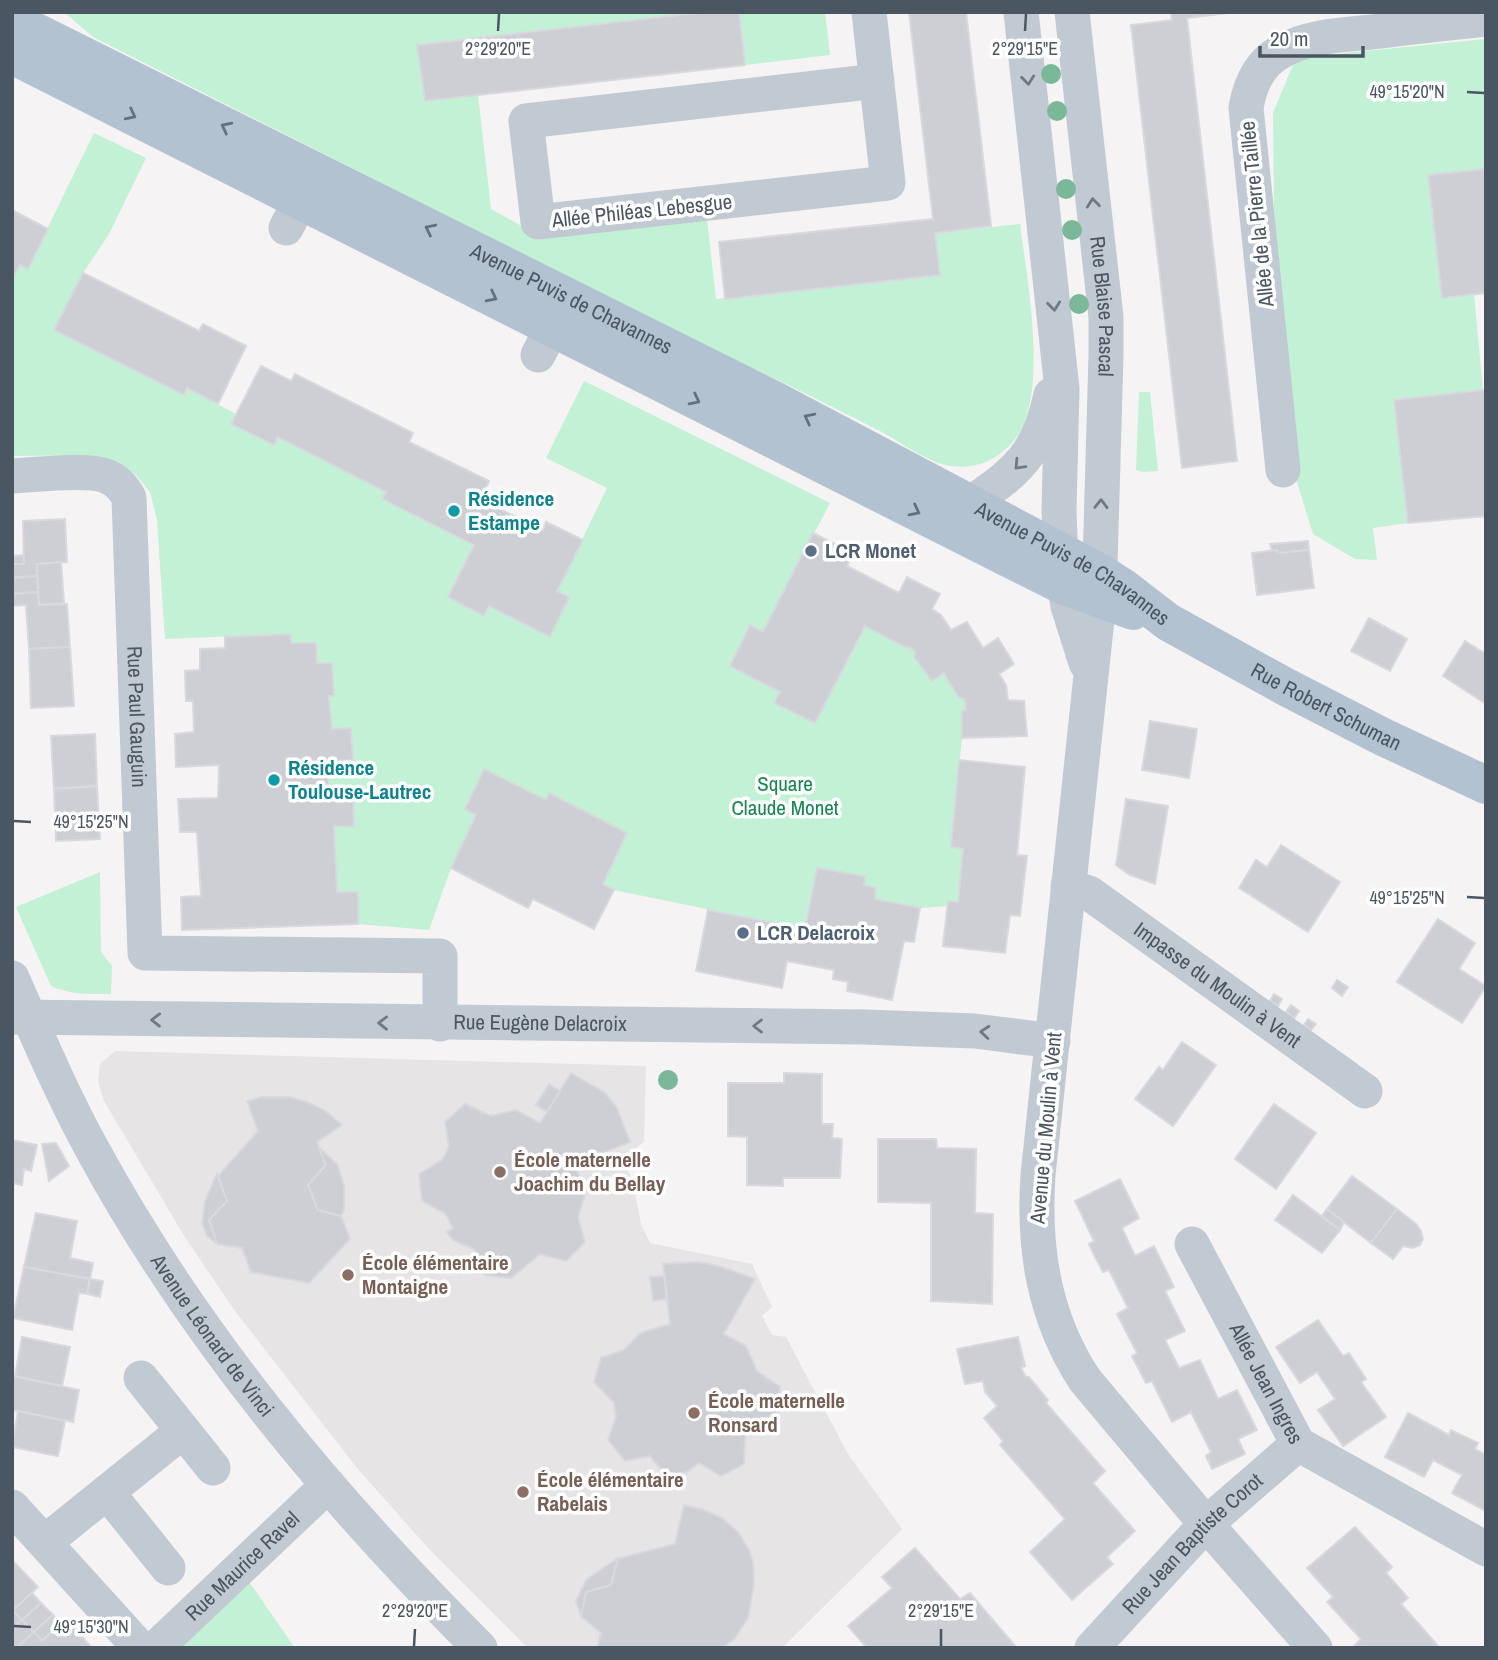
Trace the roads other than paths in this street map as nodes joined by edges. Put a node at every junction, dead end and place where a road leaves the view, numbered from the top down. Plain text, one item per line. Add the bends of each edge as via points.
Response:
1 (32, 12) edge
2 (869, 12) edge
3 (1021, 12) edge
4 (1072, 12) edge
5 (1486, 19) edge
6 (12, 20) edge
7 (68, 48) junction
8 (12, 55) edge
9 (877, 81) junction
10 (379, 204) junction
11 (293, 215) junction
12 (632, 329) junction
13 (545, 341) junction
14 (1106, 355) junction
15 (1060, 357) junction
16 (1283, 470) dead end
17 (12, 476) edge
18 (971, 503) junction
19 (1062, 568) junction
20 (1099, 586) junction
21 (1168, 622) joint
22 (1089, 673) junction
23 (1486, 785) edge
24 (1068, 886) junction
25 (12, 978) edge
26 (21, 1017) edge
27 (440, 1024) junction
28 (1053, 1041) junction
29 (1365, 1091) dead end
30 (1192, 1244) dead end
31 (141, 1378) dead end
32 (183, 1431) junction
33 (1298, 1444) junction
34 (214, 1468) dead end
35 (328, 1485) junction
36 (107, 1492) junction
37 (12, 1507) edge
38 (1206, 1524) junction
39 (45, 1542) junction
40 (1486, 1549) edge
41 (168, 1568) dead end
42 (140, 1648) edge
43 (156, 1648) edge
44 (480, 1648) edge
45 (1092, 1648) edge
46 (1315, 1648) edge

1 - 7 main road
2 - 9 street, Allée Philéas Lebesgue
3 -> 15 street, Rue Blaise Pascal
14 -> 4 street, Rue Blaise Pascal via 1106,317
5 - 16 street, Allée de la Pierre Taillée via 1318,38 1280,51 1255,77 1248,92
6 - 7 main road, Avenue Puvis de Chavannes
10 -> 7 main road, Avenue Puvis de Chavannes
8 -> 11 main road, Avenue Puvis de Chavannes
9 - 9 street, Allée Philéas Lebesgue via 888,183 538,222 527,121
10 - 11 street via 313,193
12 -> 10 main road, Avenue Puvis de Chavannes
11 -> 13 main road, Avenue Puvis de Chavannes
12 - 13 street via 566,317
18 -> 12 main road, Avenue Puvis de Chavannes
13 -> 19 main road, Avenue Puvis de Chavannes
14 - 15 street
20 -> 14 street, Rue Blaise Pascal
15 -> 18 street, Rue Blaise Pascal via 1044,424 1030,454
15 - 19 street, Rue Blaise Pascal
17 - 27 street, Rue Paul Gauguin via 96,473 117,481 129,498 145,953 440,956
18 - 19 main road, Avenue Puvis de Chavannes
19 - 20 main road, Avenue Puvis de Chavannes
19 - 22 street, Rue Blaise Pascal
20 - 21 main road, Avenue Puvis de Chavannes via 1124,588
20 - 22 street, Avenue du Moulin à Vent
21 - 23 main road, Rue Robert Schuman via 1317,704
22 - 24 street, Avenue du Moulin à Vent
24 - 28 street, Avenue du Moulin à Vent
24 - 29 street, Impasse du Moulin à Vent via 1089,893
25 - 26 street, Avenue Léonard de Vinci
27 -> 26 street, Rue Eugène Delacroix
26 - 35 street, Avenue Léonard de Vinci via 92,1150 162,1265 242,1381
28 -> 27 street, Rue Eugène Delacroix via 975,1031 864,1027
28 - 38 street, Avenue du Moulin à Vent via 1036,1210 1041,1272 1053,1318 1072,1360 1099,1398
30 - 33 street, Allée Jean Ingres
31 - 32 street
32 - 34 street
32 - 36 street
33 - 38 street, Rue Jean Baptiste Corot
33 - 40 street, Allée Jean Ingres
35 - 43 street, Rue Maurice Ravel
35 - 44 street, Avenue Léonard de Vinci
36 - 39 street
36 - 41 street
37 - 39 street
38 - 45 street, Rue Jean Baptiste Corot
38 - 46 street, Avenue du Moulin à Vent
39 - 42 street

